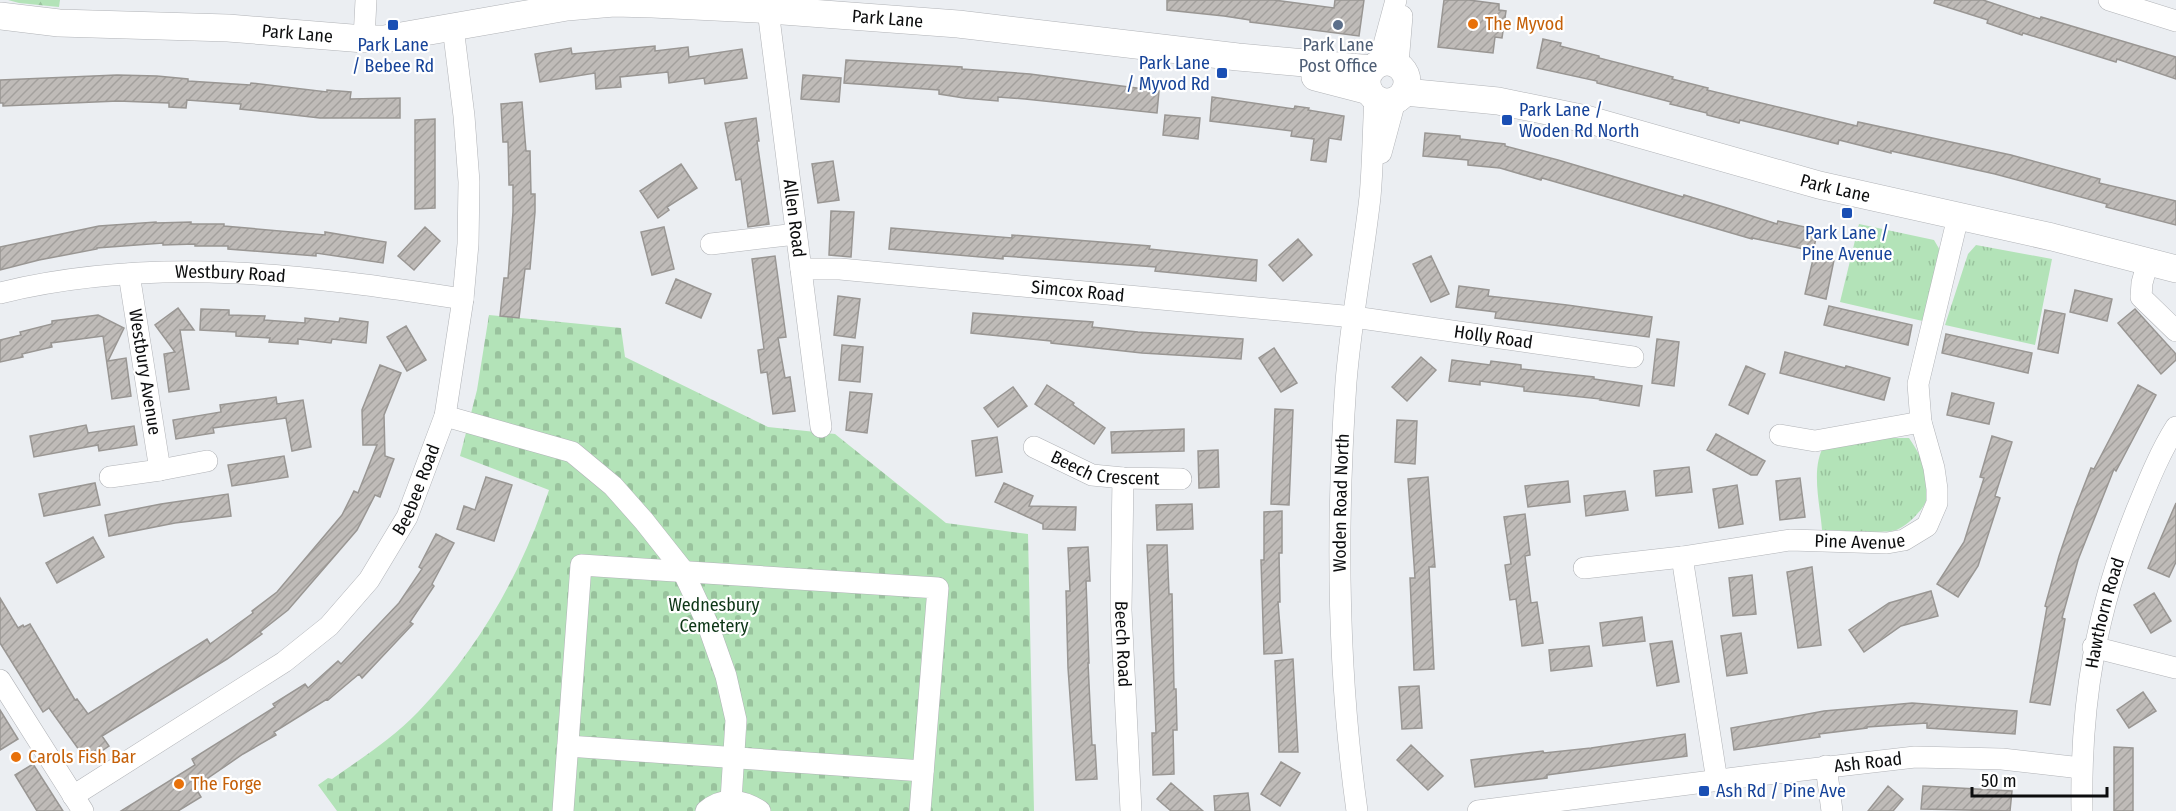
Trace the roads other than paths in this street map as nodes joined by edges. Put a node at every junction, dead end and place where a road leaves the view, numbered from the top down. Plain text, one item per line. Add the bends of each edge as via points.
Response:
1 (366, 0) edge
2 (1396, 0) edge
3 (1403, 0) edge
4 (2109, 0) edge
5 (761, 6) edge
6 (0, 16) edge
7 (2176, 21) edge
8 (453, 27) junction
9 (364, 39) junction
10 (1387, 81) junction
11 (1958, 217) junction
12 (796, 234) junction
13 (711, 244) dead end
14 (2148, 261) junction
15 (801, 269) junction
16 (2176, 269) edge
17 (129, 274) junction
18 (0, 293) edge
19 (463, 299) junction
20 (1354, 317) junction
21 (2176, 331) edge
22 (1633, 357) dead end
23 (445, 416) junction
24 (1921, 422) junction
25 (821, 427) dead end
26 (2175, 430) edge
27 (1780, 435) dead end
28 (1034, 447) dead end
29 (207, 462) dead end
30 (160, 470) junction
31 (110, 477) dead end
32 (1123, 478) junction
33 (1181, 479) dead end
34 (1682, 557) junction
35 (1584, 568) dead end
36 (683, 572) junction
37 (2093, 647) junction
38 (2176, 668) edge
39 (0, 680) edge
40 (568, 746) junction
41 (734, 758) junction
42 (1826, 766) junction
43 (2081, 768) junction
44 (923, 771) junction
45 (1717, 780) junction
46 (731, 801) junction
47 (78, 803) edge
48 (563, 811) edge
49 (706, 811) edge
50 (760, 811) edge
51 (920, 811) edge
52 (1131, 811) edge
53 (1357, 811) edge
54 (1478, 811) edge
55 (1832, 811) edge
56 (2082, 811) edge

1 - 9 street
2 - 10 street
3 - 10 street
4 - 7 street
5 - 8 main road, Park Lane via 615,3 567,7
5 - 10 main road, Park Lane via 958,24 1238,57
5 - 12 street, Allen Road
6 - 9 main road, Park Lane via 59,23 205,27
8 - 9 main road, Park Lane
8 - 19 street, Beebee Road via 469,182
10 - 11 main road, Park Lane via 1586,119 1819,185
10 - 20 street, Woden Road North
11 - 14 main road, Park Lane
11 - 24 street, Pine Avenue via 1918,384
12 - 13 street
12 - 15 street, Allen Road
14 - 16 main road, Park Lane
14 - 21 street via 2141,297
15 - 20 street, Simcox Road via 840,269
15 - 25 street, Allen Road
17 - 18 street, Westbury Road
17 - 19 street, Westbury Road via 295,276
17 - 30 street, Westbury Avenue
19 - 23 street, Beebee Road
20 - 22 street, Holly Road
20 - 53 street, Woden Road North via 1346,381 1339,554 1347,738
23 - 36 street via 572,452 613,486
23 - 47 street, Beebee Road via 407,517 369,580 329,626 284,662
24 - 27 street via 1815,441
24 - 34 street, Pine Avenue via 1934,468 1937,503 1927,526 1914,536 1887,543 1790,540
26 - 37 street, Hawthorn Road via 2121,548
28 - 32 street, Beech Crescent via 1092,475
29 - 30 street
30 - 31 street
32 - 33 street, Beech Crescent
32 - 52 street, Beech Road via 1121,610
34 - 35 street, Pine Avenue
34 - 45 street
36 - 40 street via 581,565
36 - 41 street via 726,676 736,720
36 - 44 street via 938,588
37 - 38 street
37 - 43 street, Hawthorn Road
39 - 47 street
40 - 41 street
40 - 48 street
41 - 44 street
41 - 46 street
42 - 43 street, Ash Road via 1939,757
42 - 45 street, Ash Road
42 - 55 street
43 - 56 street, Hawthorn Road
44 - 51 street
45 - 54 street, Ash Road
46 - 49 street
46 - 50 street via 749,804

